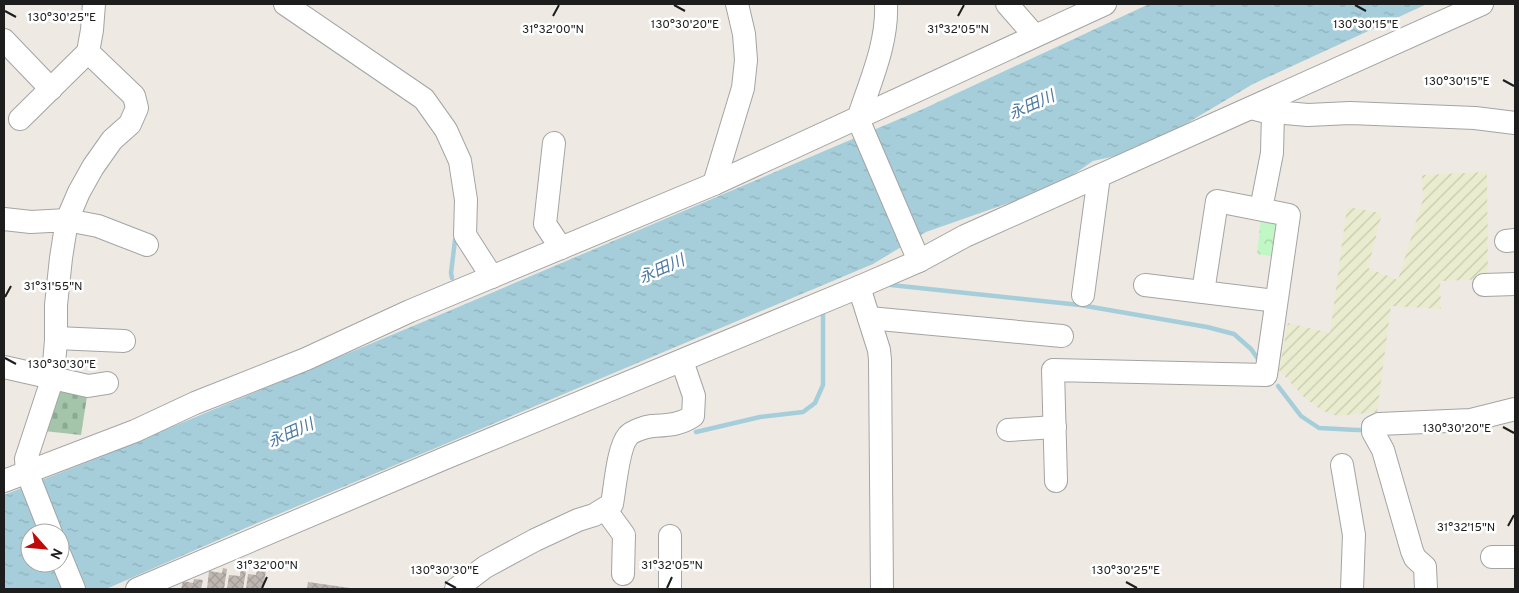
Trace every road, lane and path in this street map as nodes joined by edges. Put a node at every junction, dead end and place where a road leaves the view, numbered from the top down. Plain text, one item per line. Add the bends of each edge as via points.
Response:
1 (94, 4) edge
2 (285, 4) edge
3 (736, 4) edge
4 (886, 4) edge
5 (1007, 4) edge
6 (1105, 4) edge
7 (1482, 4) edge
8 (1035, 36) junction
9 (4, 40) edge
10 (88, 52) junction
11 (51, 89) junction
12 (1251, 108) junction
13 (1273, 112) junction
14 (858, 119) junction
15 (20, 120) dead end
16 (1515, 123) edge
17 (554, 143) dead end
18 (1099, 176) junction
19 (714, 184) junction
20 (1261, 210) junction
21 (4, 220) edge
22 (67, 220) junction
23 (147, 245) dead end
24 (561, 248) junction
25 (919, 260) junction
26 (492, 276) junction
27 (1515, 284) edge
28 (1145, 285) dead end
29 (1484, 285) dead end
30 (859, 287) junction
31 (1203, 292) junction
32 (1084, 296) dead end
33 (1276, 301) junction
34 (869, 318) junction
35 (1062, 336) dead end
36 (56, 338) junction
37 (124, 341) dead end
38 (682, 361) junction
39 (4, 366) edge
40 (53, 377) junction
41 (107, 383) dead end
42 (1515, 409) edge
43 (1055, 427) junction
44 (1008, 430) dead end
45 (1342, 465) dead end
46 (28, 475) junction
47 (1056, 480) dead end
48 (4, 481) edge
49 (605, 509) junction
50 (47, 523) edge
51 (670, 536) dead end
52 (1492, 557) dead end
53 (1515, 557) edge
54 (67, 573) edge
55 (623, 574) dead end
56 (74, 589) edge
57 (137, 589) edge
58 (456, 589) edge
59 (670, 589) edge
60 (882, 589) edge
61 (1352, 589) edge
62 (1426, 589) edge

1 - 10 street
2 - 26 street via 424,99 446,130 460,161 466,200 465,235
3 - 19 street via 744,34 743,88
4 - 14 street via 886,20 876,64
5 - 8 street
6 - 8 street
7 - 12 street
8 - 14 street
9 - 11 street
10 - 11 street
10 - 22 street via 134,96 137,108 130,124 112,140 93,167
11 - 15 street
12 - 13 street
12 - 18 street
13 - 16 street via 1308,116 1350,113 1475,118
13 - 20 street via 1272,153
14 - 19 street
14 - 25 street
17 - 24 street via 545,224
18 - 25 street
18 - 32 street
19 - 24 street
20 - 31 street via 1217,201
20 - 33 street via 1289,215
21 - 22 street
22 - 23 street via 98,226
22 - 36 street via 56,305
24 - 26 street
25 - 30 street
26 - 46 street via 306,359
27 - 29 street
28 - 31 street
30 - 34 street
30 - 38 street
31 - 33 street
33 - 43 street via 1266,375 1053,370
34 - 35 street
34 - 60 street via 880,360
36 - 37 street
36 - 40 street
38 - 49 street via 694,396 693,416 674,425 649,426 628,436 621,448 612,504
38 - 57 street
39 - 40 street
40 - 41 street via 88,386
40 - 46 street via 26,459
42 - 62 street via 1470,420 1379,424 1373,427 1383,450 1412,551 1425,567
43 - 44 street
43 - 47 street
45 - 61 street via 1354,535
46 - 48 street
46 - 50 street
49 - 55 street via 624,535
49 - 58 street via 535,540 485,567
51 - 59 street
52 - 53 street
54 - 56 street

